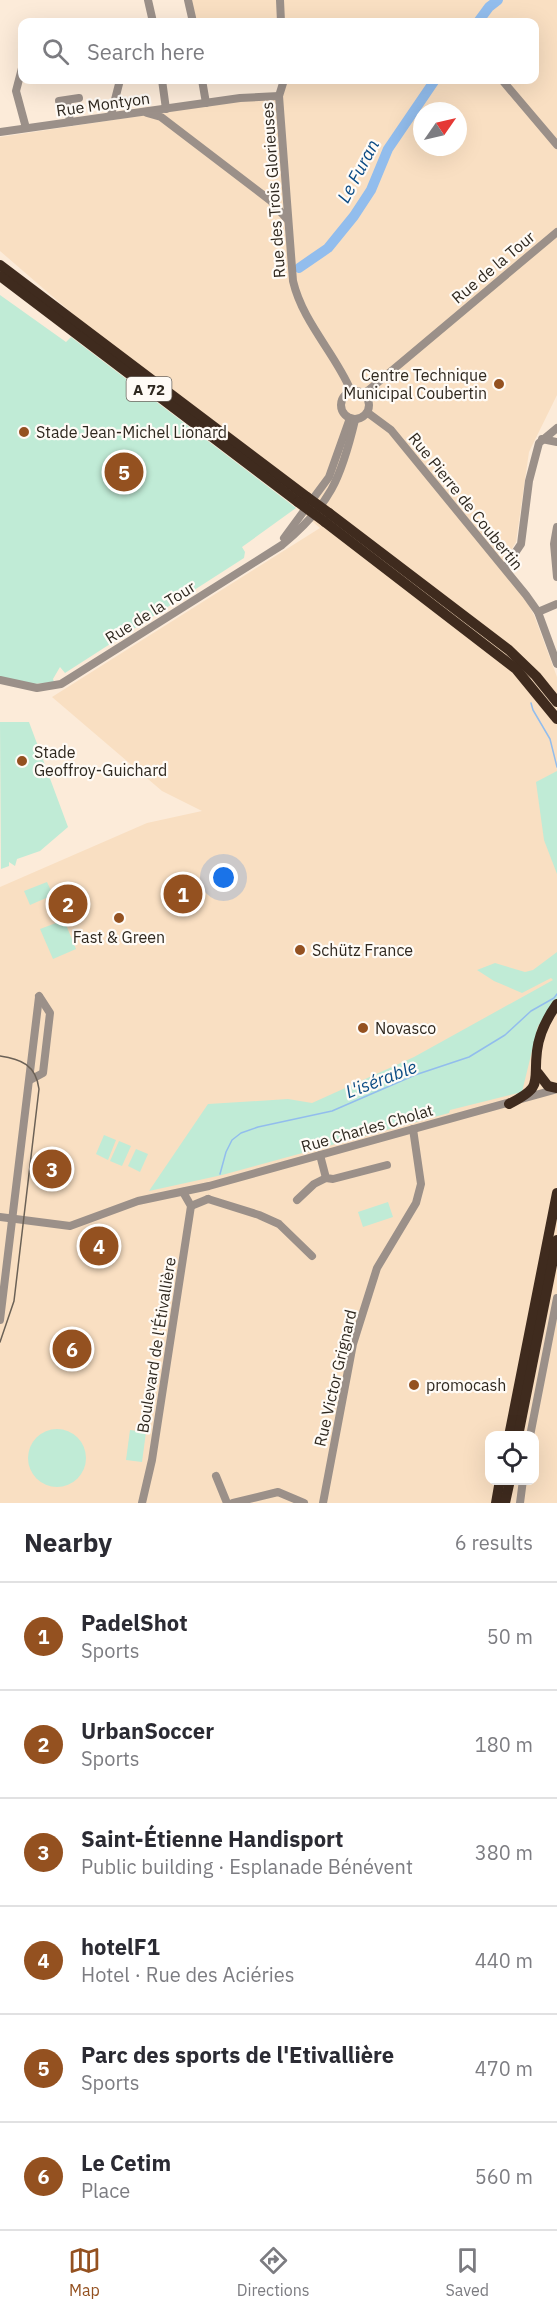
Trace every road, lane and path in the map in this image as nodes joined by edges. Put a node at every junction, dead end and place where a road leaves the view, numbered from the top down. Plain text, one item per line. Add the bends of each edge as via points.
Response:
1 (188, 0) edge
2 (280, 0) edge
3 (148, 2) edge
4 (152, 18) edge
5 (192, 18) edge
6 (281, 18) edge
7 (18, 83) edge
8 (119, 84) edge
9 (163, 84) edge
10 (203, 84) edge
11 (283, 84) edge
12 (505, 84) edge
13 (279, 96) junction
14 (79, 98) dead end
15 (206, 103) junction
16 (176, 107) junction
17 (166, 110) junction
18 (141, 111) junction
19 (111, 115) junction
20 (70, 122) junction
21 (170, 124) junction
22 (26, 128) junction
23 (1, 133) edge
24 (557, 145) edge
25 (285, 196) junction
26 (271, 201) junction
27 (288, 220) junction
28 (557, 232) edge
29 (1, 267) edge
30 (0, 284) edge
31 (29, 298) junction
32 (351, 391) junction
33 (364, 394) junction
34 (368, 413) junction
35 (352, 419) junction
36 (557, 428) edge
37 (542, 439) junction
38 (557, 442) edge
39 (302, 499) junction
40 (327, 517) junction
41 (557, 527) edge
42 (505, 568) junction
43 (557, 577) edge
44 (557, 604) edge
45 (538, 612) junction
46 (557, 664) edge
47 (0, 680) edge
48 (557, 702) edge
49 (557, 719) edge
50 (556, 1005) edge
51 (538, 1073) junction
52 (30, 1080) junction
53 (557, 1089) edge
54 (509, 1104) junction
55 (413, 1129) junction
56 (320, 1155) junction
57 (387, 1165) dead end
58 (326, 1178) junction
59 (209, 1186) junction
60 (183, 1192) junction
61 (557, 1193) edge
62 (208, 1200) junction
63 (297, 1200) dead end
64 (191, 1206) junction
65 (0, 1217) edge
66 (13, 1220) junction
67 (557, 1240) edge
68 (312, 1256) dead end
69 (557, 1298) edge
70 (0, 1320) edge
71 (510, 1431) edge
72 (519, 1431) edge
73 (531, 1431) edge
74 (216, 1476) dead end
75 (499, 1485) edge
76 (509, 1485) edge
77 (522, 1485) edge
78 (142, 1503) edge
79 (227, 1503) edge
80 (233, 1503) edge
81 (304, 1503) edge
82 (322, 1503) edge
83 (496, 1503) edge
84 (505, 1503) edge
85 (520, 1503) edge

1 - 5 street
2 - 6 street
3 - 4 street
7 - 22 street via 16,91
8 - 19 street
9 - 17 street
10 - 15 street
11 - 13 street, Rue des Trois Glorieuses
12 - 24 street
13 - 15 street, Rue Montyon
13 - 25 street, Rue des Trois Glorieuses
14 - 20 street via 63,101
15 - 16 street, Rue Montyon
16 - 17 street, Rue Montyon
16 - 21 street via 169,115
17 - 18 street, Rue Montyon
18 - 19 street, Rue Montyon
18 - 21 street
19 - 20 street, Rue Montyon
20 - 22 street, Rue Montyon
21 - 26 street
22 - 23 street, Rue Montyon
25 - 26 street
25 - 27 street, Rue des Trois Glorieuses
26 - 27 street
27 - 32 street, Rue des Trois Glorieuses via 298,297
28 - 33 street, Rue de la Tour
29 - 31 highway, A 72
29 - 39 highway, A 72
30 - 31 highway
31 - 39 highway, A 72
32 - 33 street
32 - 35 street via 341,402 342,411
33 - 34 street via 370,405
34 - 35 street
34 - 42 street, Rue Pierre de Coubertin via 392,430
35 - 47 street, Rue de la Tour via 329,477 275,549 61,684 37,688
36 - 37 street
37 - 38 street
37 - 42 street via 529,481 521,544
39 - 40 highway, A 72, bridge
40 - 48 highway, A 72 via 509,650
40 - 49 highway, A 72 via 516,669
41 - 43 street
42 - 45 street, Rue Pierre de Coubertin
44 - 45 street
45 - 46 street, Rue Pierre de Coubertin
50 - 51 highway via 540,1036 536,1053
51 - 53 highway via 548,1086
51 - 54 highway via 530,1092
52 - 52 street via 44,1073 50,1012 39,997
52 - 66 street
53 - 54 street, Rue Charles Cholat
54 - 55 street, Rue Charles Cholat
55 - 56 street, Rue Charles Cholat
55 - 82 street, Rue Victor Grignard via 421,1184 416,1203 377,1268 353,1344
56 - 58 street
56 - 59 street, Rue Charles Cholat
57 - 58 street
58 - 63 street
59 - 60 street, Rue Charles Cholat
59 - 62 street
60 - 64 street
60 - 66 street, Rue Charles Cholat via 138,1201 70,1226
61 - 71 highway
62 - 64 street
62 - 68 street via 279,1224
64 - 78 street, Boulevard de l'Étivallière
65 - 66 street, Rue Charles Cholat
66 - 70 street
67 - 72 highway
69 - 73 street
74 - 79 street
75 - 83 highway
76 - 84 highway
77 - 85 street
80 - 81 street via 278,1492

